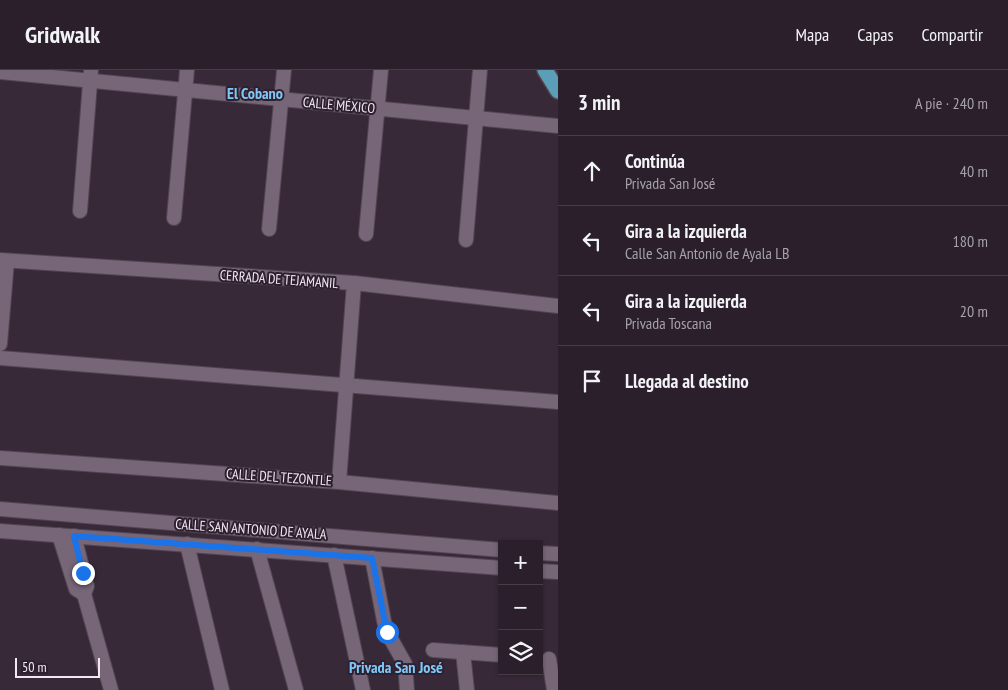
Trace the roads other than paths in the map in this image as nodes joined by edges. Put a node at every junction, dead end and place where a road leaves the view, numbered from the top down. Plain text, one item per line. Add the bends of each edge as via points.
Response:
1 (187, 70) edge
2 (284, 70) edge
3 (381, 70) edge
4 (480, 70) edge
5 (544, 70) edge
6 (0, 72) edge
7 (91, 75) edge
8 (557, 87) edge
9 (185, 90) junction
10 (281, 99) junction
11 (378, 108) junction
12 (476, 118) junction
13 (558, 126) edge
14 (80, 211) dead end
15 (174, 218) dead end
16 (269, 229) dead end
17 (366, 234) dead end
18 (466, 240) dead end
19 (3, 261) edge
20 (354, 284) junction
21 (558, 306) edge
22 (0, 344) edge
23 (0, 358) edge
24 (347, 384) junction
25 (558, 402) edge
26 (0, 458) edge
27 (339, 482) junction
28 (558, 503) edge
29 (0, 509) edge
30 (34, 512) junction
31 (0, 530) edge
32 (31, 533) junction
33 (310, 533) junction
34 (67, 535) junction
35 (421, 543) junction
36 (187, 544) junction
37 (257, 549) junction
38 (498, 550) edge
39 (307, 553) junction
40 (543, 553) edge
41 (558, 554) edge
42 (334, 555) junction
43 (372, 558) junction
44 (419, 561) junction
45 (498, 568) edge
46 (543, 571) edge
47 (558, 572) edge
48 (433, 650) dead end
49 (463, 652) junction
50 (498, 655) edge
51 (549, 659) edge
52 (110, 690) edge
53 (222, 690) edge
54 (296, 690) edge
55 (363, 690) edge
56 (407, 690) edge
57 (467, 690) edge
58 (554, 690) edge

1 - 9 street
2 - 10 street
3 - 11 street
4 - 12 street
5 - 8 main road
6 - 7 street, CALLE MÉXICO
7 - 9 street, CALLE MÉXICO
7 - 14 street
9 - 10 street, CALLE MÉXICO
9 - 15 street
10 - 11 street, CALLE MÉXICO
10 - 16 street
11 - 12 street, CALLE MÉXICO
11 - 17 street
12 - 13 street, CALLE MÉXICO
12 - 18 street
19 - 20 street, CERRADA DE TEJAMANIL
19 - 22 street
20 - 21 street, CERRADA DE TEJAMANIL
20 - 24 street
23 - 24 street
24 - 25 street
24 - 27 street
26 - 27 street, CALLE DEL TEZONTLE
27 - 28 street, CALLE DEL TEZONTLE
29 - 30 street, CALLE SAN ANTONIO DE AYALA
30 - 32 street
30 - 33 street, CALLE SAN ANTONIO DE AYALA
31 - 32 street
32 - 34 street
33 - 35 street, CALLE SAN ANTONIO DE AYALA
33 - 39 street
34 - 36 street
34 - 52 street via 76,589 84,594
35 - 38 street, CALLE SAN ANTONIO DE AYALA
35 - 44 street
36 - 37 street
36 - 53 street
37 - 39 street
37 - 54 street
39 - 42 street
40 - 41 street
42 - 43 street
42 - 55 street
43 - 44 street
43 - 56 street via 384,621 404,664
44 - 45 street
46 - 47 street
48 - 49 street
49 - 50 street
49 - 57 street
51 - 58 street

